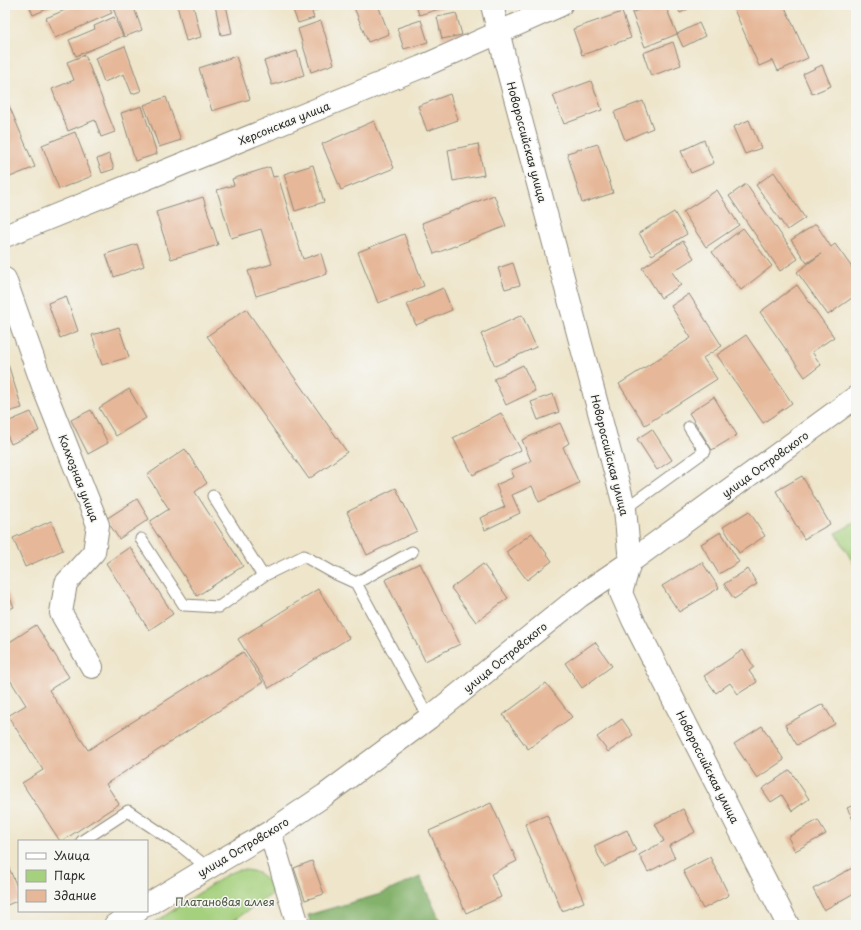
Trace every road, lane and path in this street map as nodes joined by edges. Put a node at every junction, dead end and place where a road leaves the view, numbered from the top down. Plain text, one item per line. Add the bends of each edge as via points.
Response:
1 (492, 5) edge
2 (561, 5) edge
3 (499, 33) junction
4 (5, 236) edge
5 (5, 279) edge
6 (856, 397) edge
7 (689, 427) dead end
8 (213, 496) dead end
9 (625, 509) junction
10 (141, 539) dead end
11 (412, 552) dead end
12 (630, 562) junction
13 (263, 576) junction
14 (356, 583) junction
15 (92, 667) dead end
16 (429, 718) junction
17 (270, 832) junction
18 (84, 840) edge
19 (208, 868) junction
20 (148, 904) edge
21 (136, 912) edge
22 (115, 925) edge
23 (298, 925) edge
24 (788, 925) edge

1 - 3 street, Новороссийская улица
2 - 3 street, Херсонская улица
3 - 4 street, Херсонская улица via 407,73
3 - 9 street, Новороссийская улица
5 - 15 street, Колхозная улица via 44,389 98,525 94,552 66,583 61,613
6 - 12 street, улица Островского
7 - 9 lane via 705,451
8 - 13 lane
9 - 12 street, Новороссийская улица
10 - 13 lane via 184,605 219,607
11 - 14 lane
12 - 16 street, улица Островского via 580,596
12 - 24 street, Новороссийская улица via 621,593
13 - 14 lane via 304,556
14 - 16 lane
16 - 17 street, улица Островского
17 - 19 street, улица Островского
17 - 23 street
18 - 19 lane via 128,811 182,847
19 - 20 street, улица Островского
21 - 22 street

